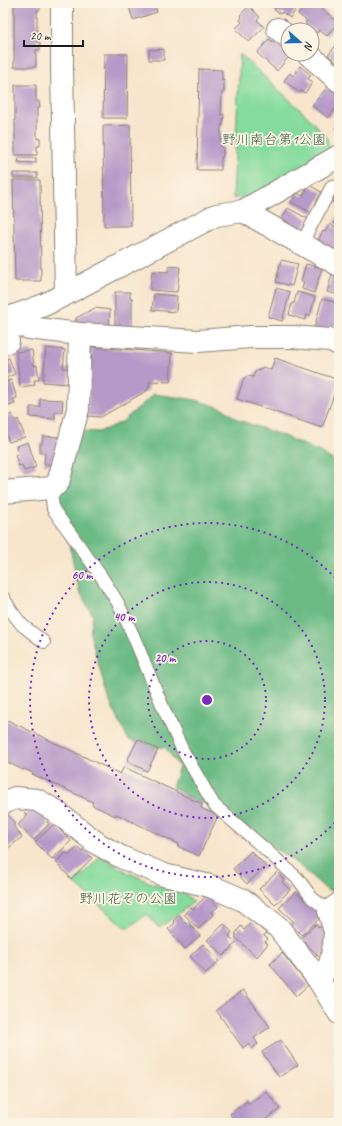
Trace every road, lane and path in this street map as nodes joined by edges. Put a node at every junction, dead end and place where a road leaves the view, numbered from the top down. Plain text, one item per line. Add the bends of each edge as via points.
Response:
1 (62, 3) edge
2 (317, 62) edge
3 (339, 81) edge
4 (339, 156) edge
5 (332, 186) dead end
6 (243, 211) junction
7 (302, 243) junction
8 (339, 265) edge
9 (66, 294) junction
10 (4, 331) edge
11 (80, 334) junction
12 (336, 337) edge
13 (51, 488) junction
14 (3, 492) edge
15 (3, 597) edge
16 (44, 642) dead end
17 (3, 803) edge
18 (334, 907) edge
19 (318, 980) junction
20 (339, 1013) edge

1 - 9 street
2 - 3 street
4 - 6 street
5 - 7 lane
6 - 7 street
6 - 9 street via 216,215
7 - 8 street
9 - 10 street via 44,304
10 - 11 street via 29,328
11 - 12 street via 198,341 251,337
11 - 13 street via 78,409 58,483
13 - 14 street
13 - 18 lane via 53,509 118,603 183,751 214,805 298,879 312,898
15 - 16 lane via 22,625
17 - 19 street via 15,798 37,800 98,844 121,857 164,875 210,886 242,900 278,928
18 - 19 street via 335,932 330,965
19 - 20 street

